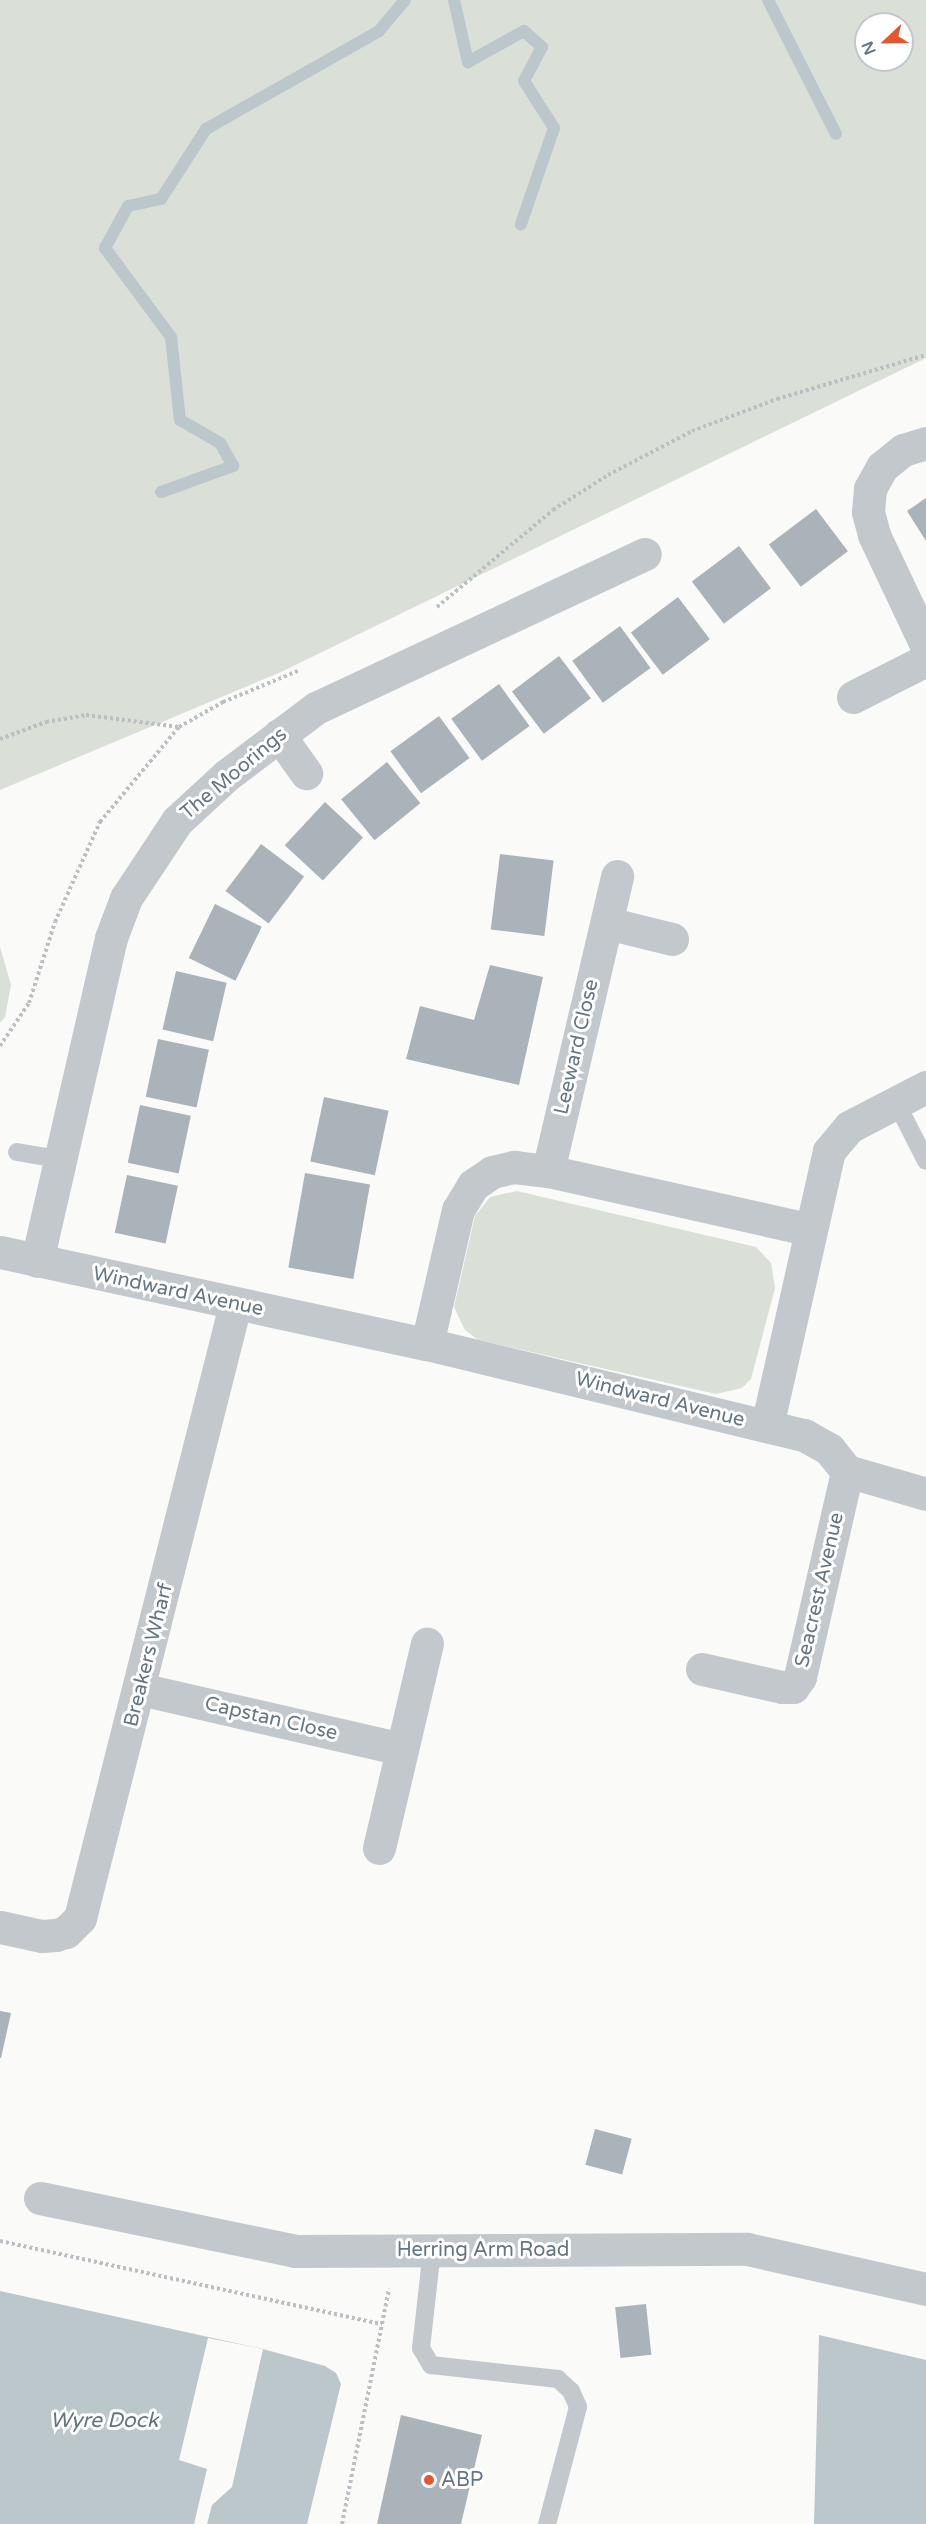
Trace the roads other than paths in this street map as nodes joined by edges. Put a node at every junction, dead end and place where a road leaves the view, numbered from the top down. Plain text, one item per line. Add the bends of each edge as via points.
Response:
1 (926, 443) edge
2 (645, 554) dead end
3 (926, 645) edge
4 (926, 660) edge
5 (853, 697) dead end
6 (279, 735) junction
7 (306, 773) dead end
8 (617, 876) dead end
9 (607, 923) junction
10 (672, 939) dead end
11 (926, 1087) edge
12 (896, 1102) junction
13 (17, 1152) dead end
14 (58, 1159) junction
15 (926, 1161) edge
16 (548, 1171) junction
17 (808, 1229) junction
18 (0, 1252) edge
19 (37, 1261) junction
20 (235, 1305) junction
21 (427, 1344) junction
22 (768, 1426) junction
23 (847, 1471) junction
24 (926, 1494) edge
25 (427, 1644) dead end
26 (702, 1669) dead end
27 (141, 1689) junction
28 (401, 1749) junction
29 (379, 1848) dead end
30 (0, 1927) edge
31 (40, 2198) dead end
32 (432, 2250) junction
33 (926, 2289) edge
34 (547, 2524) edge

1 - 3 street via 903,450 882,467 870,489 868,512 874,535
2 - 6 street, The Moorings via 316,708
4 - 5 street
6 - 7 street
6 - 14 street, The Moorings via 226,775 177,821 126,898 108,949
8 - 9 street, Leeward Close
9 - 10 street
9 - 16 street, Leeward Close
11 - 12 street, Windward Avenue
12 - 15 lane
12 - 17 street, Windward Avenue via 849,1126 829,1151
13 - 14 lane
14 - 19 street, The Moorings
16 - 17 street
16 - 21 street via 514,1167 492,1172 473,1185 458,1210
17 - 22 street, Windward Avenue
18 - 19 street, Windward Avenue
19 - 20 street, Windward Avenue
20 - 21 street, Windward Avenue
20 - 27 street, Breakers Wharf
21 - 22 street, Windward Avenue
22 - 23 street via 804,1435 830,1449
23 - 24 street
23 - 26 street, Seacrest Avenue via 797,1682 793,1687 782,1688
25 - 28 street
27 - 28 street, Capstan Close
27 - 30 street, Breakers Wharf via 80,1918 66,1932 56,1935
28 - 29 street
31 - 32 street, Herring Arm Road via 295,2251
32 - 33 street, Herring Arm Road via 747,2249
32 - 34 lane via 421,2348 431,2365 558,2379 572,2391 578,2407

